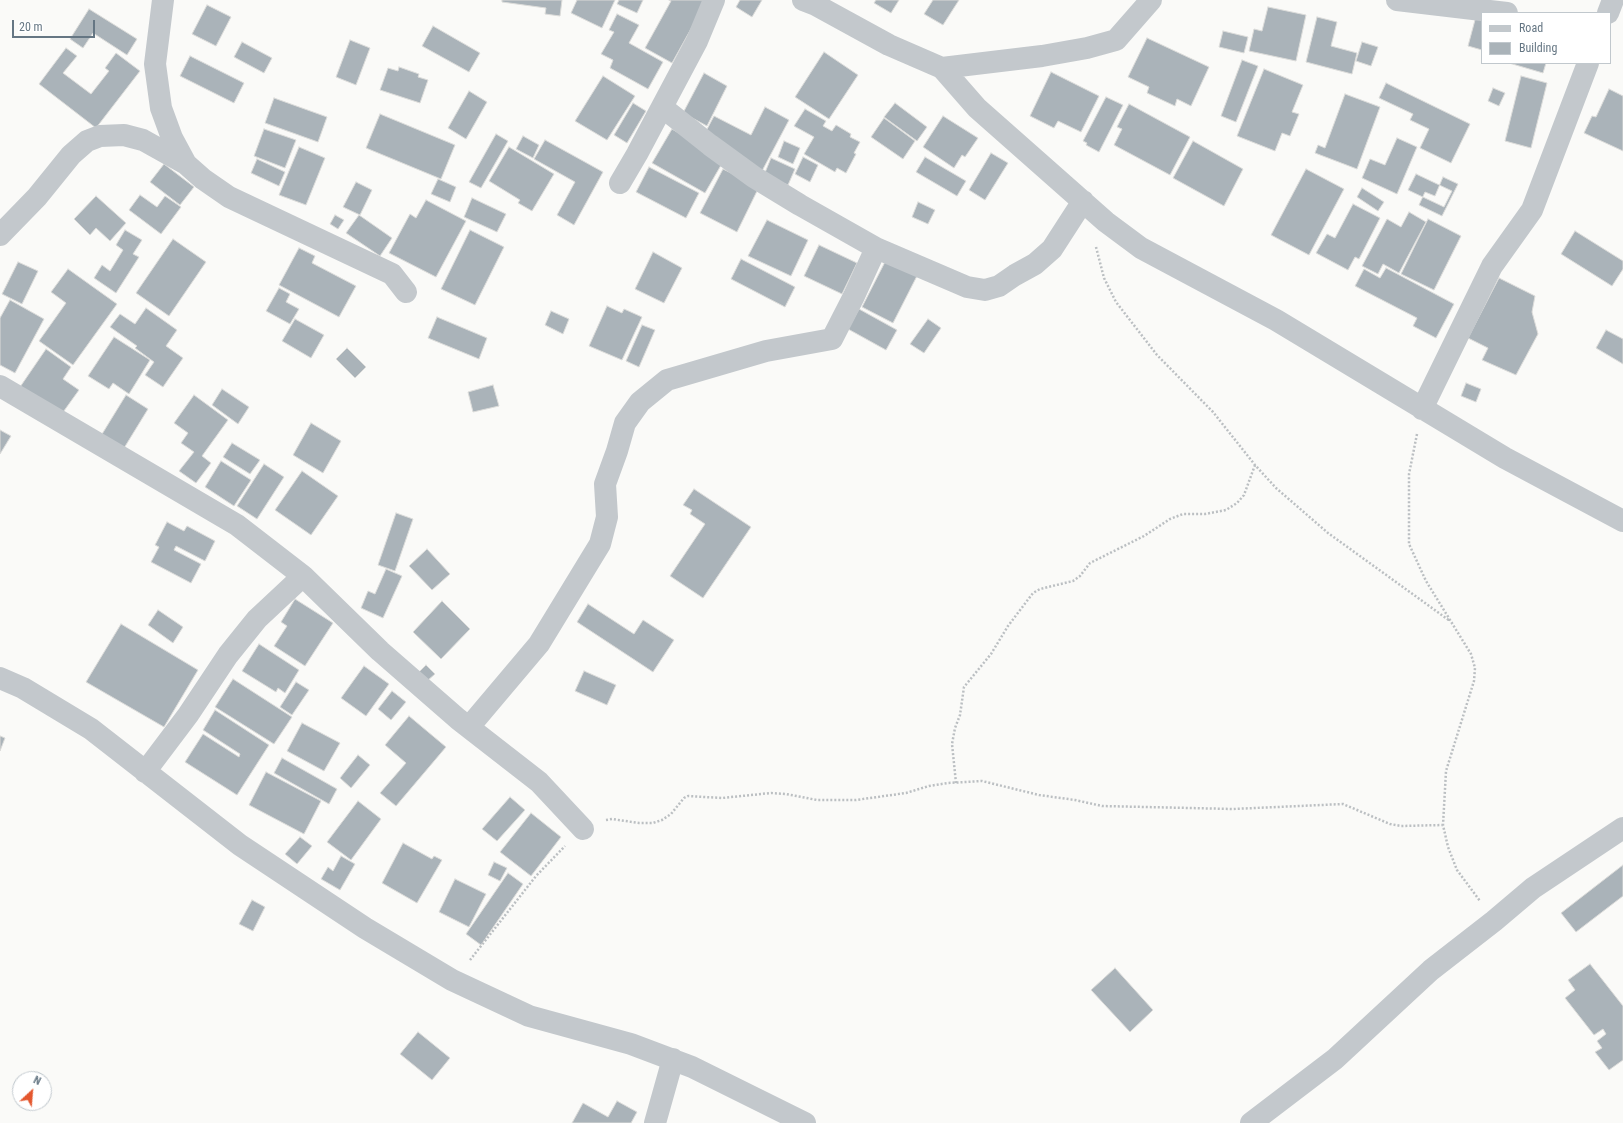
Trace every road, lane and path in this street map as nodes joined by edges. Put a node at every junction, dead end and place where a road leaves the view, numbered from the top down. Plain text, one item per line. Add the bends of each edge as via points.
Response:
1 (163, 0) edge
2 (714, 0) edge
3 (803, 0) edge
4 (1151, 0) edge
5 (1397, 0) edge
6 (1613, 0) edge
7 (1498, 12) edge
8 (1608, 12) edge
9 (1588, 64) edge
10 (942, 68) junction
11 (662, 107) junction
12 (186, 164) junction
13 (620, 183) dead end
14 (1083, 201) junction
15 (0, 235) edge
16 (1095, 247) dead end
17 (876, 248) junction
18 (406, 292) dead end
19 (0, 386) edge
20 (1422, 409) junction
21 (1255, 465) junction
22 (1623, 521) edge
23 (302, 576) junction
24 (1450, 621) junction
25 (0, 678) edge
26 (469, 727) junction
27 (145, 772) junction
28 (956, 783) junction
29 (1443, 825) junction
30 (1623, 828) edge
31 (583, 829) junction
32 (1494, 921) junction
33 (452, 980) junction
34 (673, 1059) junction
35 (1249, 1122) edge
36 (655, 1123) edge
37 (805, 1123) edge

1 - 12 street via 155,64 161,108 172,138
2 - 11 street via 697,42
3 - 10 street via 889,45
4 - 10 street via 1116,40 1042,56
5 - 7 street
6 - 8 street
9 - 20 street via 1532,210 1492,266
10 - 14 street via 977,108
11 - 13 street
11 - 17 street via 754,177
12 - 15 street via 143,140 124,135 100,136 87,141 71,155 37,197
12 - 18 street via 203,180 229,196 392,274
14 - 17 street via 1052,249 1035,264 999,286 985,290 967,288
14 - 20 street via 1141,248 1276,320
16 - 21 path via 1108,289 1120,308 1157,355 1213,412
17 - 26 street via 832,338 766,351 667,380 640,402 625,423 618,451 605,484 607,517 600,544 539,644
19 - 23 street via 237,525
20 - 22 street via 1505,458
20 - 24 path via 1409,474 1409,544 1426,581
21 - 24 path via 1276,488 1328,533
21 - 28 path via 1244,495 1226,510 1205,514 1183,514 1170,519 1144,536 1090,563 1073,581 1033,593 991,654 964,687 952,744
23 - 26 street via 380,651
23 - 27 street via 258,619 233,649
24 - 29 path via 1471,654 1475,668 1474,681 1446,771
25 - 27 street via 23,688 91,729
26 - 31 street via 539,782
27 - 33 street via 240,845 365,928
28 - 29 path via 995,783 1012,789 1102,806 1233,809 1343,804 1396,825
28 - 31 path via 856,800 817,800 771,793 722,798 688,796 662,820 639,823 612,819
29 - 32 path via 1457,870
30 - 32 street via 1533,888
31 - 33 path via 536,876 483,945
32 - 35 street via 1431,970 1335,1059
33 - 34 street via 529,1016 630,1044
34 - 36 street
34 - 37 street

